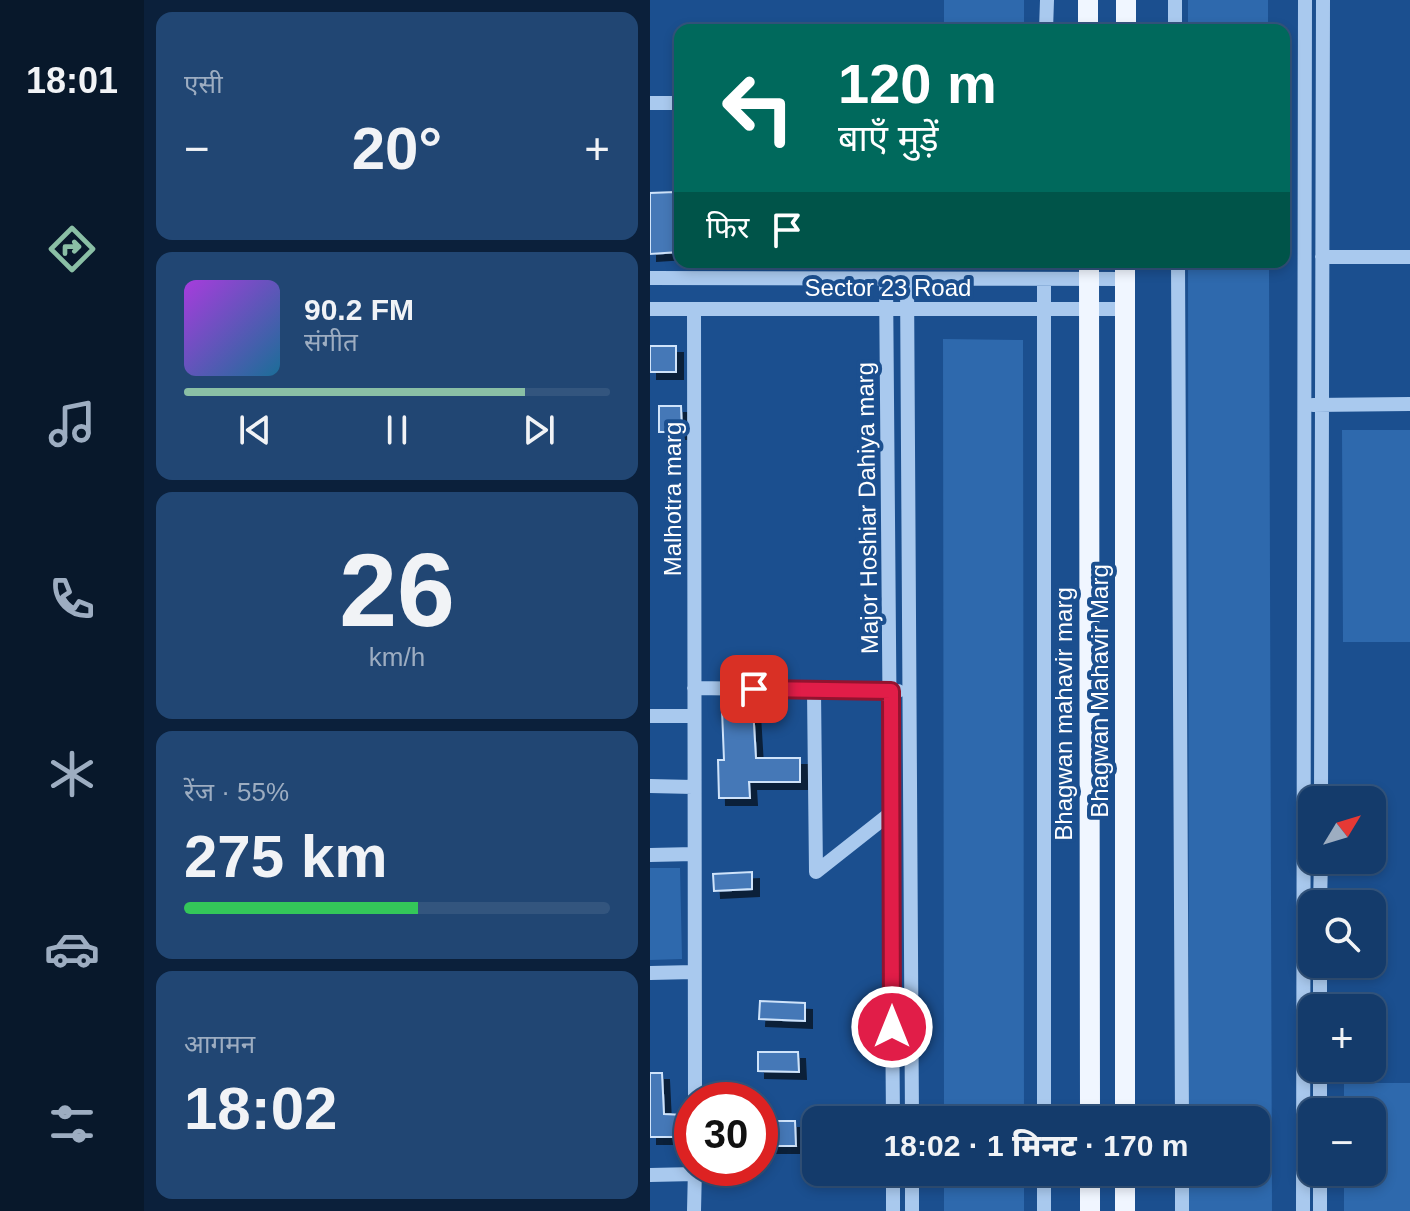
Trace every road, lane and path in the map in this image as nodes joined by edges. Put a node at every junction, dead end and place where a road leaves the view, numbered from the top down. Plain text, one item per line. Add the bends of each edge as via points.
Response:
1 (1047, 0) edge
2 (1088, 0) edge
3 (1126, 0) edge
4 (1175, 0) edge
5 (1305, 0) edge
6 (1323, 0) edge
7 (1046, 24) edge
8 (1088, 24) edge
9 (1126, 24) edge
10 (1175, 24) edge
11 (650, 103) edge
12 (674, 103) edge
13 (1322, 257) junction
14 (1410, 257) edge
15 (1178, 268) edge
16 (1089, 270) edge
17 (1125, 270) edge
18 (650, 278) edge
19 (886, 279) junction
20 (907, 279) junction
21 (1044, 279) junction
22 (650, 309) edge
23 (694, 309) junction
24 (886, 309) junction
25 (907, 309) junction
26 (1044, 309) junction
27 (1089, 309) junction
28 (1126, 309) junction
29 (1322, 404) junction
30 (1410, 404) edge
31 (1304, 405) junction
32 (694, 688) junction
33 (814, 691) junction
34 (891, 691) junction
35 (911, 691) junction
36 (650, 716) edge
37 (693, 716) junction
38 (650, 786) edge
39 (1321, 786) edge
40 (693, 787) junction
41 (892, 812) junction
42 (694, 854) junction
43 (650, 855) edge
44 (694, 972) junction
45 (650, 973) edge
46 (695, 1082) edge
47 (893, 1106) edge
48 (912, 1106) edge
49 (1044, 1106) edge
50 (1090, 1106) edge
51 (1125, 1106) edge
52 (1182, 1106) edge
53 (674, 1173) edge
54 (650, 1175) edge
55 (695, 1186) edge
56 (893, 1186) edge
57 (912, 1186) edge
58 (1044, 1186) edge
59 (1090, 1186) edge
60 (1125, 1186) edge
61 (1182, 1186) edge
62 (1320, 1186) edge
63 (694, 1211) edge
64 (893, 1211) edge
65 (912, 1211) edge
66 (1044, 1211) edge
67 (1090, 1211) edge
68 (1125, 1211) edge
69 (1182, 1211) edge
70 (1303, 1211) edge
71 (1320, 1211) edge

1 - 7 street
2 - 8 main road
3 - 9 main road
4 - 10 street
5 - 31 street
6 - 13 street
11 - 12 street
13 - 14 street
13 - 29 street
15 - 52 street
16 - 17 street, Sector 23 Road
16 - 21 street, Sector 23 Road
16 - 27 main road, Bhagwan mahavir marg
17 - 28 main road, Bhagwan Mahavir Marg
18 - 19 street, Sector 23 Road
19 - 20 street, Sector 23 Road
19 - 24 street, Major Hoshiar Dahiya marg
20 - 21 street, Sector 23 Road
20 - 25 street, Major Hoshiar Dahiya marg
21 - 26 street
22 - 23 street, Sector 23 Road
23 - 24 street, Sector 23 Road
23 - 32 street, Malhotra marg
24 - 25 street, Sector 23 Road
24 - 34 street, Major Hoshiar Dahiya marg
25 - 26 street, Sector 23 Road
25 - 35 street, Major Hoshiar Dahiya marg
26 - 27 street, Sector 23 Road
26 - 49 street
27 - 28 street, Sector 23 Road
27 - 50 main road, Bhagwan mahavir marg
28 - 51 main road, Bhagwan Mahavir Marg
29 - 30 street
29 - 31 street
29 - 39 street
31 - 70 street
32 - 33 street
32 - 37 street, Malhotra marg
33 - 34 street
33 - 41 street via 816,872
34 - 35 street
34 - 41 street, Major Hoshiar Dahiya marg
35 - 48 street, Major Hoshiar Dahiya marg
36 - 37 street
37 - 40 street, Malhotra marg
38 - 40 street
40 - 42 street, Malhotra marg
41 - 47 street, Major Hoshiar Dahiya marg
42 - 43 street
42 - 44 street, Malhotra marg
44 - 45 street
44 - 46 street, Malhotra marg
53 - 54 street
55 - 63 street
56 - 64 street
57 - 65 street
58 - 66 street
59 - 67 main road
60 - 68 main road
61 - 69 street
62 - 71 street

